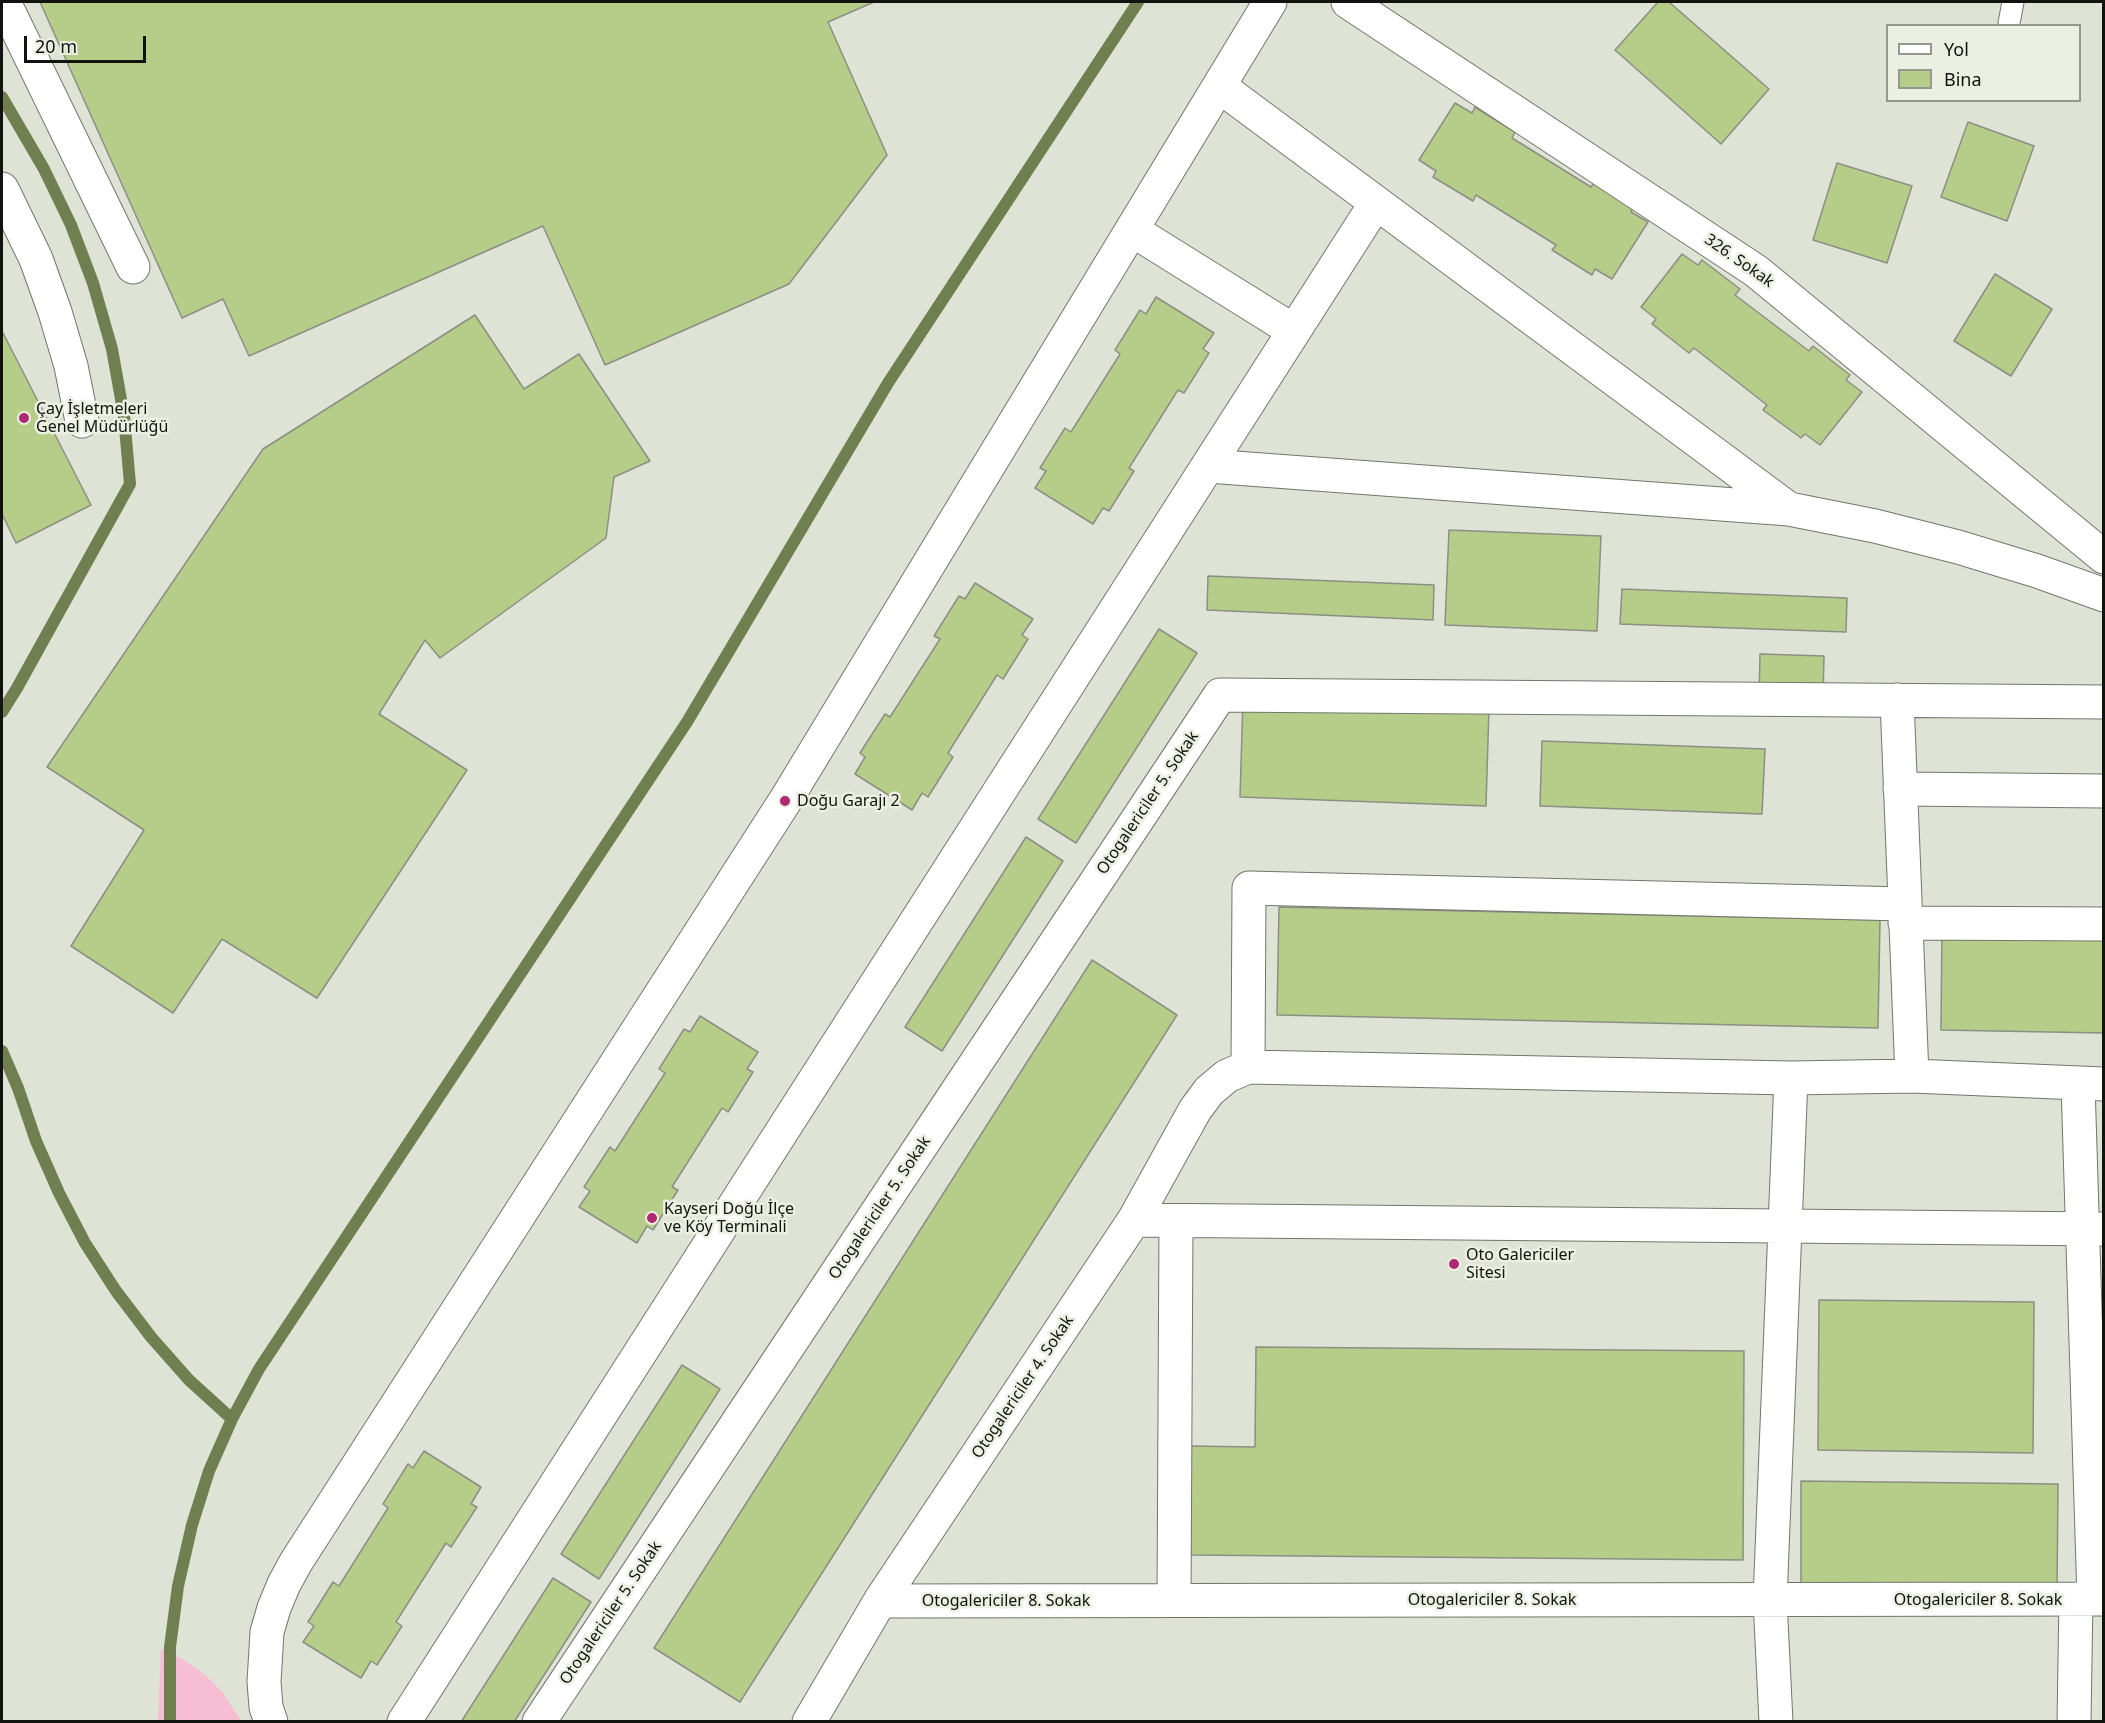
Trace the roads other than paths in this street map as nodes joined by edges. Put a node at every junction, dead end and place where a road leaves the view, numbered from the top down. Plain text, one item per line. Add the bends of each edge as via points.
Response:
1 (4, 2) edge
2 (1270, 2) edge
3 (1348, 2) edge
4 (2013, 2) edge
5 (2010, 23) dead end
6 (1219, 86) junction
7 (2, 189) edge
8 (1376, 203) junction
9 (1132, 230) junction
10 (133, 267) dead end
11 (1294, 331) junction
12 (82, 421) dead end
13 (1208, 466) junction
14 (1789, 509) junction
15 (2103, 557) edge
16 (2103, 595) edge
17 (1897, 700) junction
18 (2103, 702) edge
19 (1900, 789) junction
20 (2103, 791) edge
21 (1905, 913) junction
22 (2103, 924) edge
23 (1248, 1067) junction
24 (1912, 1076) junction
25 (1791, 1078) junction
26 (2091, 1084) edge
27 (1134, 1220) junction
28 (1176, 1221) junction
29 (1787, 1226) junction
30 (2093, 1229) edge
31 (1174, 1599) junction
32 (2091, 1599) edge
33 (1770, 1600) junction
34 (880, 1601) junction
35 (271, 1722) edge
36 (404, 1722) edge
37 (539, 1722) edge
38 (808, 1722) edge
39 (1776, 1722) edge
40 (2074, 1722) edge

1 - 10 street
2 - 6 street
3 - 15 street, 326. Sokak via 1756,271
4 - 5 lane
6 - 8 street
6 - 9 street
7 - 12 street via 36,259 55,312
8 - 11 street
8 - 14 street
9 - 11 street
9 - 35 street via 785,801 296,1562 267,1632 264,1682
11 - 13 street
13 - 14 street
13 - 36 street
14 - 16 street via 1958,547
17 - 18 street
17 - 19 street
17 - 37 street, Otogalericiler 5. Sokak via 1220,695
19 - 20 street
19 - 21 street
21 - 22 street
21 - 23 street via 1249,888
21 - 24 street
23 - 25 street
23 - 27 street, Otogalericiler 4. Sokak via 1209,1091
24 - 25 street
24 - 26 street
25 - 29 street
26 - 30 street
27 - 28 street
27 - 34 street, Otogalericiler 4. Sokak
28 - 29 street
28 - 31 street
29 - 30 street
29 - 33 street
30 - 32 street
31 - 33 street, Otogalericiler 8. Sokak
31 - 34 street, Otogalericiler 8. Sokak
32 - 33 street, Otogalericiler 8. Sokak
32 - 40 street
33 - 39 street
34 - 38 street, Otogalericiler 4. Sokak

